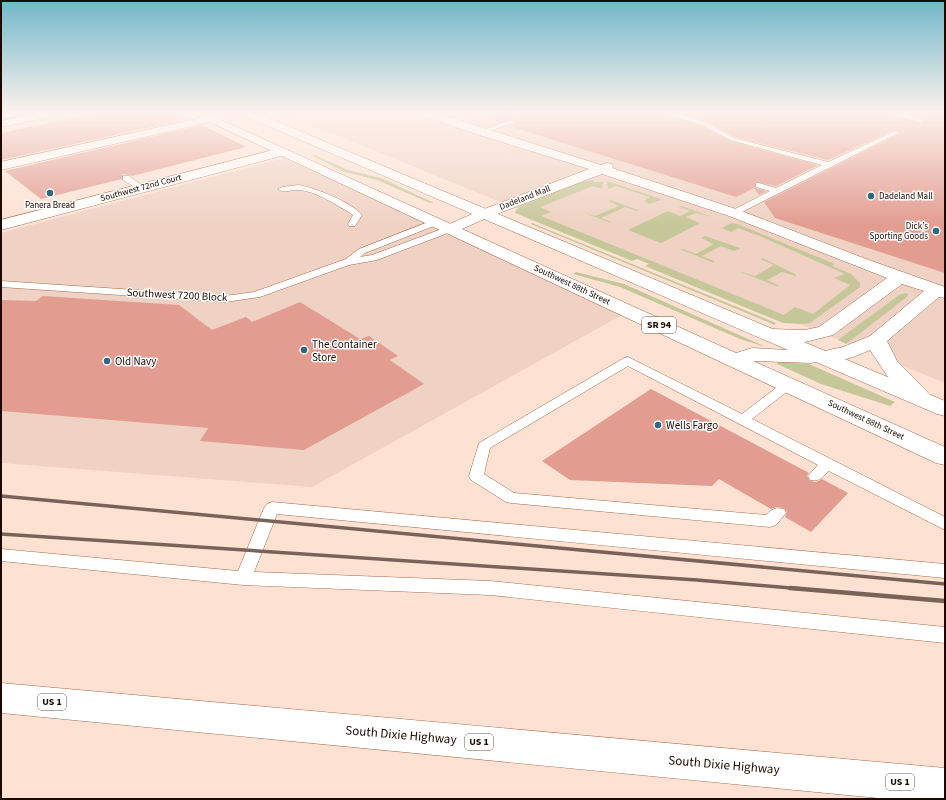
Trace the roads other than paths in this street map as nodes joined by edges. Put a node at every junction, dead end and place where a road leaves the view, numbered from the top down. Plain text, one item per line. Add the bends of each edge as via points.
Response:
1 (62, 151) edge
2 (288, 151) edge
3 (336, 151) edge
4 (544, 151) edge
5 (780, 151) edge
6 (858, 151) edge
7 (281, 152) junction
8 (603, 162) junction
9 (622, 162) dead end
10 (583, 163) junction
11 (829, 164) junction
12 (1, 166) edge
13 (563, 169) dead end
14 (126, 178) dead end
15 (759, 186) dead end
16 (142, 188) junction
17 (282, 189) dead end
18 (777, 191) junction
19 (466, 206) junction
20 (482, 207) junction
21 (3, 209) dead end
22 (734, 213) junction
23 (8, 223) edge
24 (352, 224) dead end
25 (443, 226) junction
26 (347, 262) junction
27 (899, 278) junction
28 (1, 284) edge
29 (940, 292) edge
30 (771, 335) junction
31 (877, 340) junction
32 (822, 357) junction
33 (735, 360) junction
34 (789, 384) junction
35 (924, 400) junction
36 (945, 409) edge
37 (743, 420) junction
38 (945, 457) edge
39 (827, 464) junction
40 (815, 476) dead end
41 (778, 513) dead end
42 (945, 524) edge
43 (1, 555) edge
44 (945, 571) edge
45 (243, 578) junction
46 (945, 635) edge
47 (1, 698) edge
48 (945, 786) edge

1 - 12 main road
2 - 7 main road, Southwest 72nd Court
3 - 19 main road
4 - 10 main road
5 - 11 lane
6 - 11 lane
7 - 16 main road, Southwest 72nd Court
7 - 25 main road, Southwest 88th Street / SR 94
8 - 9 main road, Dadeland Mall
8 - 10 main road
8 - 20 main road, Dadeland Mall
8 - 22 main road
10 - 13 main road
11 - 18 lane
14 - 16 lane
15 - 18 lane
16 - 23 main road, Southwest 72nd Court
17 - 24 lane via 306,188 352,210 358,216
18 - 22 lane
19 - 20 main road
19 - 25 main road
20 - 25 main road, Dadeland Mall
20 - 30 main road
21 - 23 main road
22 - 27 main road
25 - 26 lane, Southwest 7200 Block via 374,258
25 - 26 lane, Southwest 7200 Block via 362,251
25 - 33 main road, Southwest 88th Street / SR 94
26 - 28 lane, Southwest 7200 Block via 256,295 225,299
27 - 29 main road
27 - 30 main road via 826,331 805,336
29 - 31 main road
30 - 32 main road
31 - 32 main road via 848,352
31 - 35 main road via 879,351 887,365
32 - 33 main road via 752,354
32 - 35 main road
33 - 34 main road, Southwest 88th Street / SR 94
34 - 37 lane
34 - 38 main road, Southwest 88th Street / SR 94
35 - 36 main road
37 - 39 lane
37 - 41 lane via 628,361 484,446 476,476 511,498 770,521
39 - 40 lane
39 - 42 lane
43 - 45 lane
44 - 45 lane via 272,508
45 - 46 lane via 490,588
47 - 48 main road, South Dixie Highway / US 1

